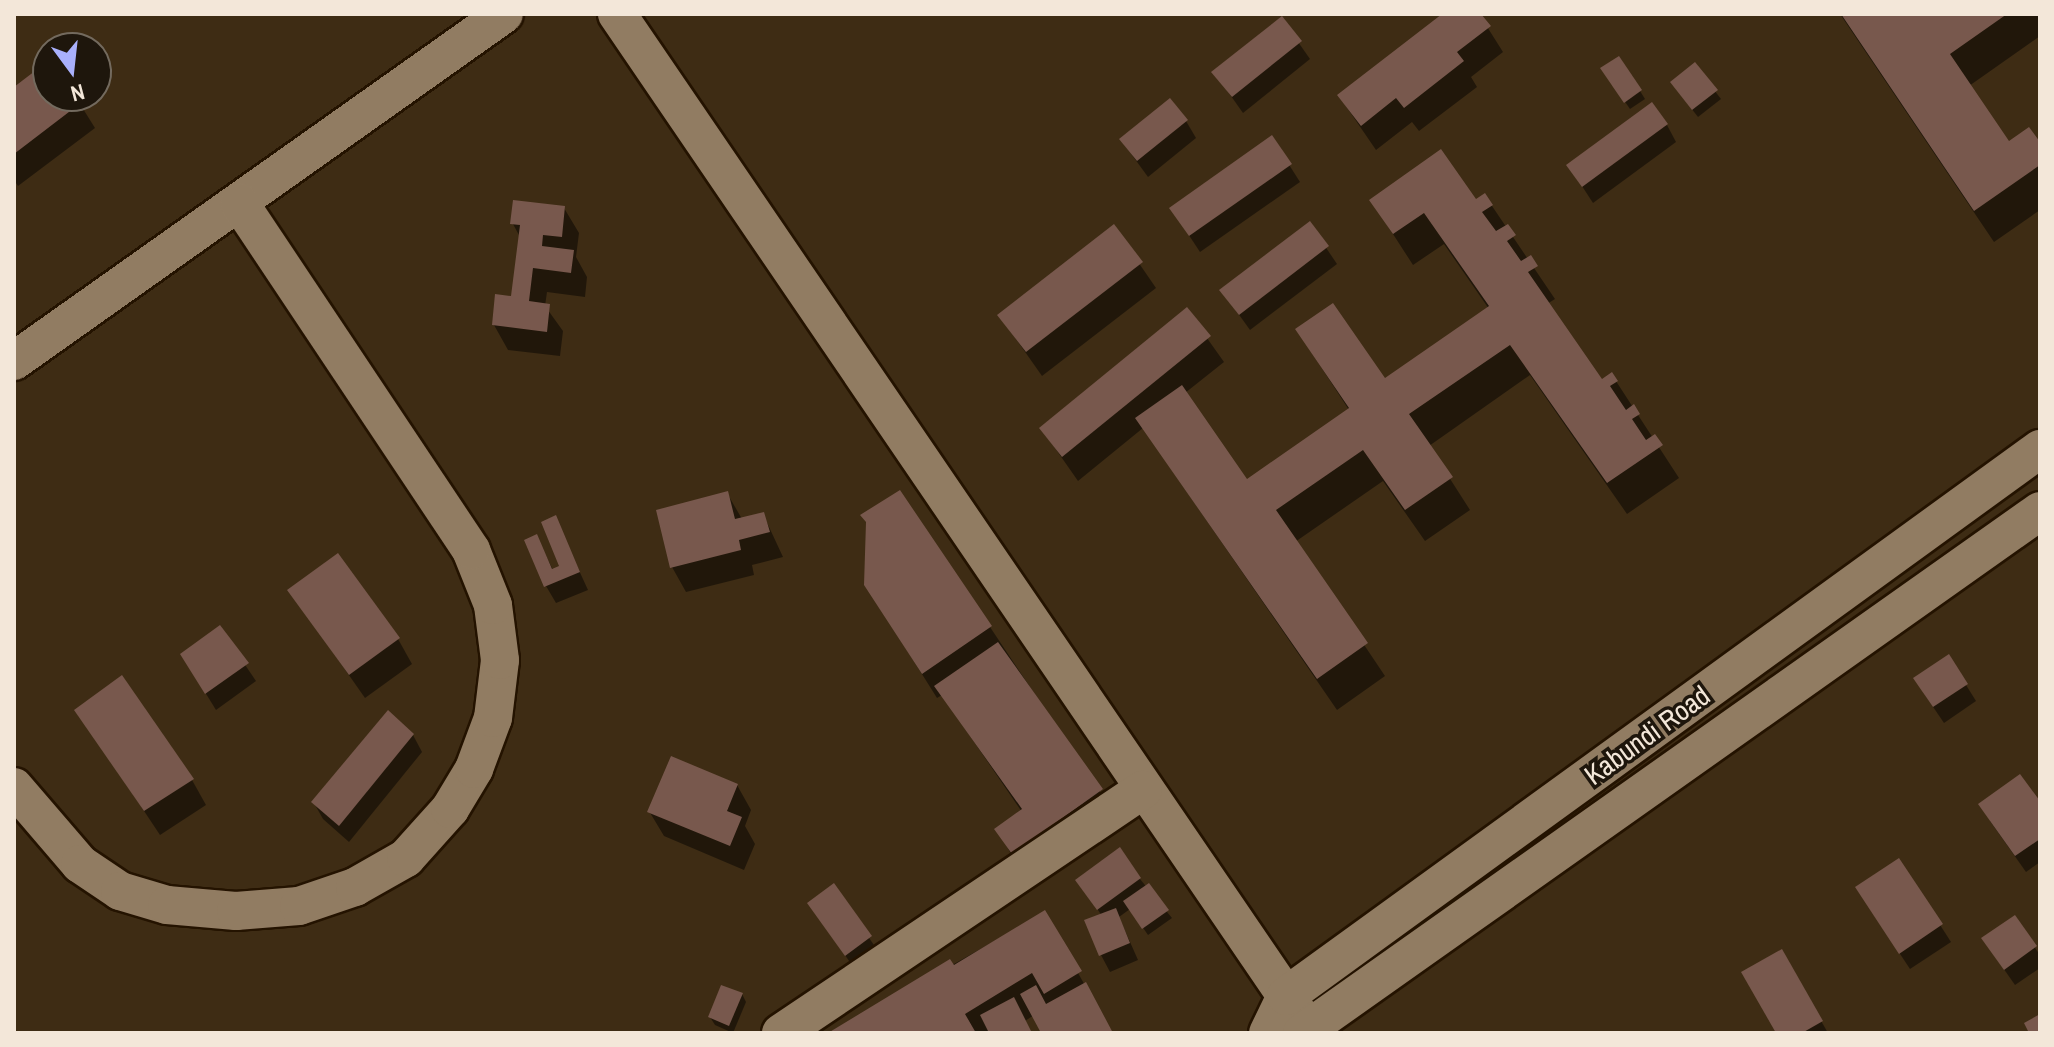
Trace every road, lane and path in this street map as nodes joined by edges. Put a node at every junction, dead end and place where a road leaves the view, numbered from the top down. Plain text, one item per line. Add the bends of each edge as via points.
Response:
1 (504, 14) edge
2 (617, 14) edge
3 (239, 202) junction
4 (14, 361) edge
5 (2040, 449) edge
6 (2040, 511) edge
7 (14, 787) edge
8 (1143, 790) junction
9 (1286, 996) junction
10 (1306, 1032) edge
11 (781, 1033) edge
12 (1268, 1033) edge

1 - 3 street
2 - 8 street
3 - 4 street
3 - 7 street via 471,550 493,605 500,660 493,718 474,769 450,809 406,858 355,887 299,906 236,911 167,905 120,891 80,864
5 - 9 street, Kabundi Road
6 - 10 street, Kabundi Road
8 - 9 street
8 - 11 street
9 - 10 street
9 - 12 street, Kabundi Road

